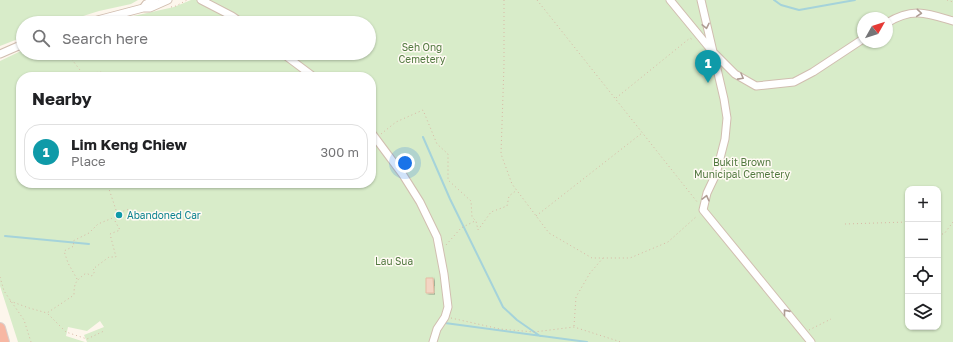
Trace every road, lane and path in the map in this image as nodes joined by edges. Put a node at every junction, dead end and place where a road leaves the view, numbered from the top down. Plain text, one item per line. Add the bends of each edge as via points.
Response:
1 (155, 0) edge
2 (168, 0) edge
3 (201, 0) edge
4 (504, 0) edge
5 (537, 0) edge
6 (670, 0) edge
7 (701, 0) edge
8 (947, 0) edge
9 (953, 2) edge
10 (143, 8) junction
11 (113, 16) edge
12 (232, 16) edge
13 (893, 20) edge
14 (953, 21) edge
15 (696, 41) dead end
16 (857, 43) edge
17 (16, 47) edge
18 (712, 51) junction
19 (0, 54) edge
20 (72, 60) edge
21 (291, 60) edge
22 (81, 72) edge
23 (307, 72) edge
24 (615, 98) junction
25 (643, 132) junction
26 (376, 138) joint
27 (109, 188) edge
28 (517, 190) junction
29 (130, 209) dead end
30 (703, 210) junction
31 (117, 213) junction
32 (536, 216) junction
33 (116, 217) junction
34 (476, 221) junction
35 (905, 222) edge
36 (953, 222) edge
37 (845, 224) dead end
38 (941, 234) edge
39 (440, 251) junction
40 (603, 258) junction
41 (0, 277) edge
42 (77, 280) junction
43 (10, 301) junction
44 (47, 313) junction
45 (445, 317) junction
46 (831, 318) dead end
47 (574, 326) junction
48 (0, 328) edge
49 (104, 331) dead end
50 (803, 333) dead end
51 (4, 342) edge
52 (31, 342) edge
53 (433, 342) edge
54 (621, 342) edge
55 (811, 342) edge

1 - 10 street
2 - 10 street via 150,8
3 - 12 street
4 - 28 path via 501,154 512,184
5 - 24 path
6 - 18 street
7 -> 18 street
8 - 9 path
10 - 11 street
13 -> 14 street via 906,13 918,12
15 - 24 path via 690,38
18 -> 16 street via 735,74 756,86 794,82
17 - 19 street
30 -> 18 street via 707,193 716,174 725,139 727,118
20 - 22 path
21 - 23 street
24 - 25 path
25 - 30 path
25 - 32 path
26 - 34 path via 396,122 423,110 437,144 448,154 448,180 471,200 472,217
26 - 39 street via 420,202 437,237
27 - 31 path
28 - 32 path
28 - 34 path via 509,196 507,206 491,212 478,230
29 - 31 path
30 - 40 path via 668,242 630,258
55 -> 30 street
31 - 33 path
32 - 40 path via 549,233 592,258
33 - 42 path via 98,224 89,233 73,241 74,246 64,251
33 - 42 path via 115,221 120,230 110,234 116,256 110,257 93,269 95,271 92,276 86,273
34 - 39 path via 461,228
35 - 37 path
36 - 38 path via 944,234
39 - 45 street via 448,307
40 - 47 path via 590,273 576,297
41 - 43 path via 4,292
42 - 44 path via 74,295
43 - 44 path
43 - 52 path via 24,320
44 - 49 path via 66,332 87,339
45 - 47 path via 500,329 534,332
45 - 53 street via 437,329
46 - 50 path
47 - 54 path
48 - 51 highway

